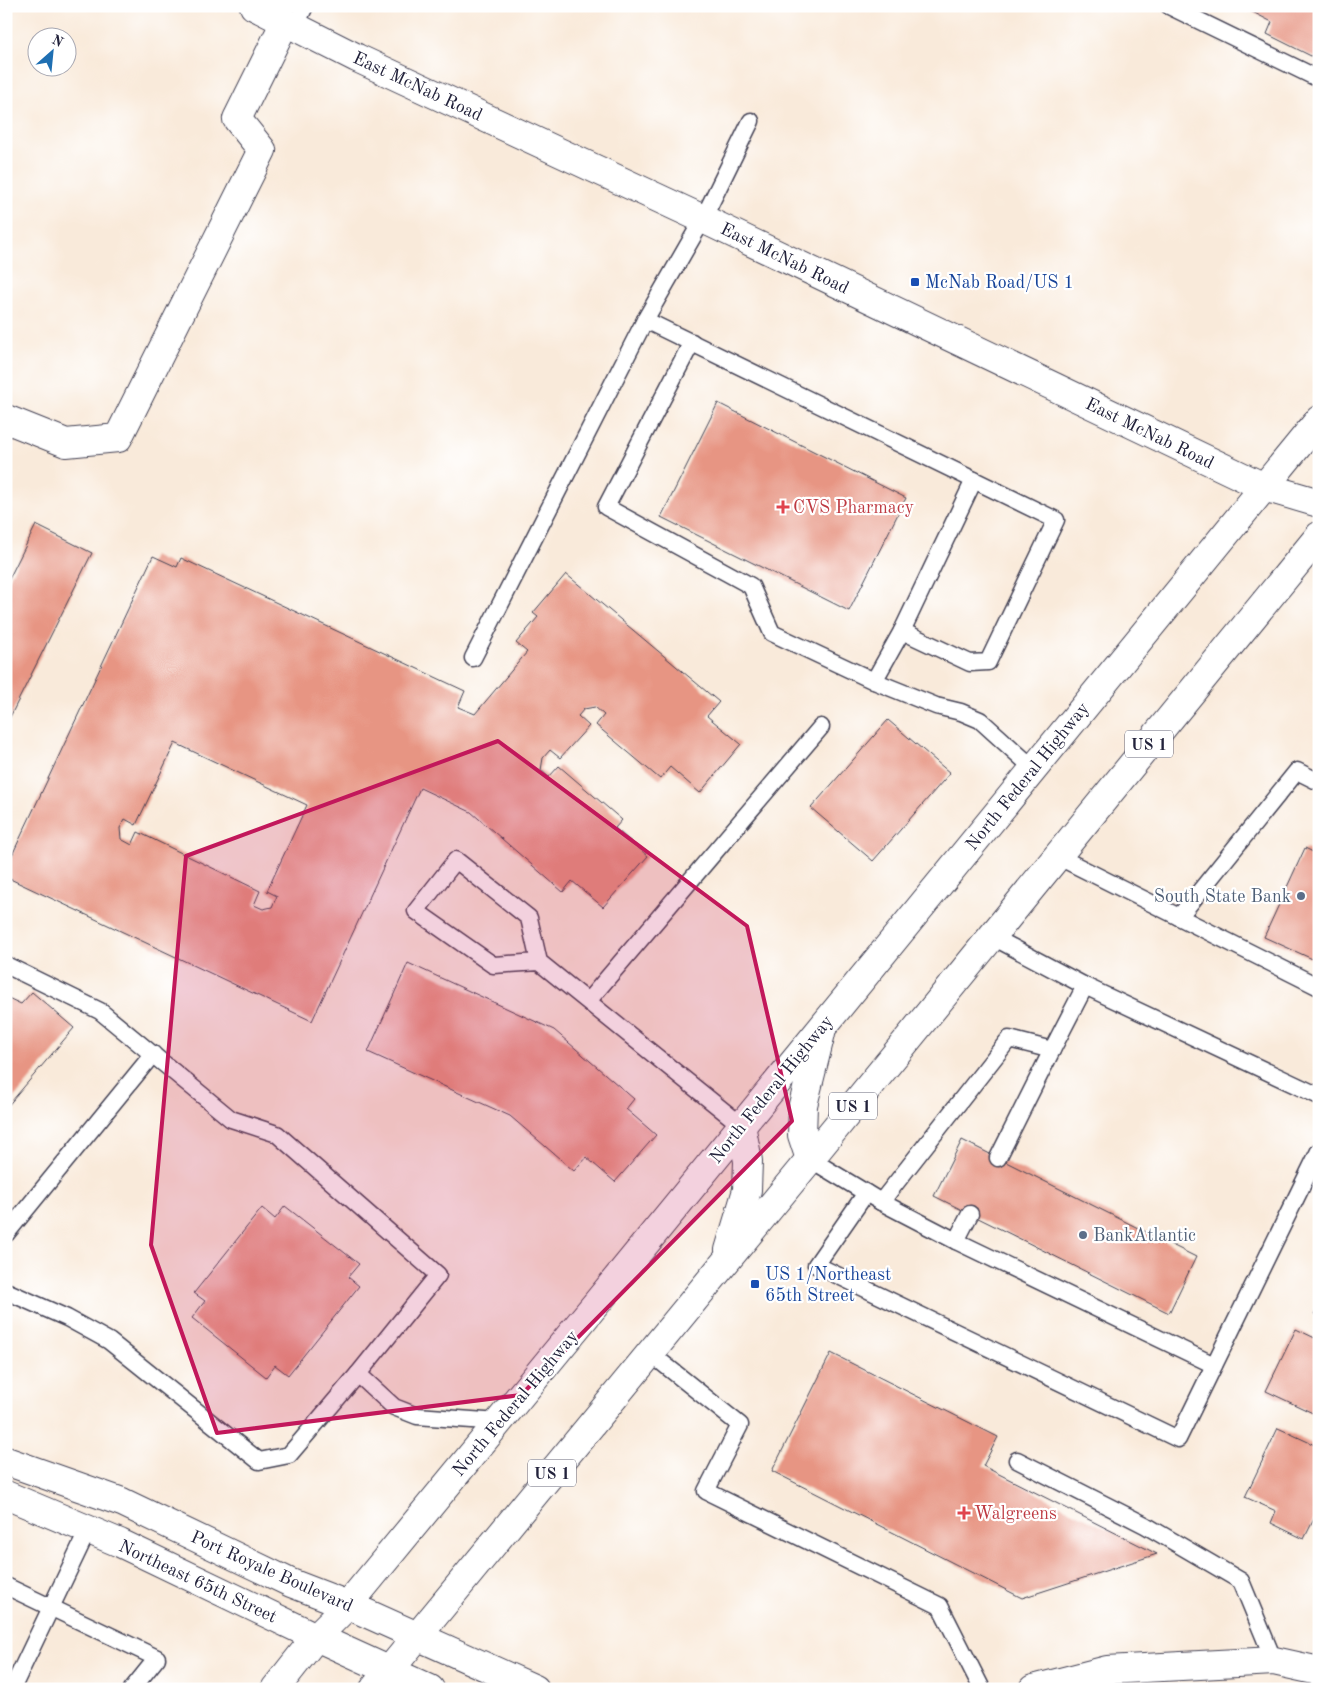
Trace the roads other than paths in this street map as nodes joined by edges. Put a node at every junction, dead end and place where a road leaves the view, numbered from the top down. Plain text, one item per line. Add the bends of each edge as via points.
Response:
1 (254, 6) edge
2 (1169, 6) edge
3 (295, 18) edge
4 (1319, 79) edge
5 (751, 121) dead end
6 (703, 219) junction
7 (645, 320) junction
8 (692, 342) junction
9 (6, 419) edge
10 (1319, 420) edge
11 (974, 480) junction
12 (1264, 487) junction
13 (1319, 503) edge
14 (1319, 536) edge
15 (902, 631) junction
16 (473, 658) dead end
17 (874, 681) junction
18 (820, 727) dead end
19 (1034, 768) junction
20 (1319, 782) edge
21 (1057, 856) junction
22 (1179, 917) junction
23 (991, 936) junction
24 (539, 962) junction
25 (6, 965) edge
26 (1085, 986) junction
27 (1319, 987) edge
28 (588, 1001) junction
29 (822, 1026) junction
30 (1052, 1050) junction
31 (153, 1054) junction
32 (1313, 1094) edge
33 (742, 1125) junction
34 (1319, 1151) edge
35 (810, 1158) junction
36 (998, 1158) dead end
37 (866, 1193) junction
38 (881, 1202) junction
39 (970, 1214) dead end
40 (6, 1234) edge
41 (956, 1241) junction
42 (726, 1261) junction
43 (6, 1291) edge
44 (650, 1353) junction
45 (1214, 1365) junction
46 (358, 1374) junction
47 (499, 1422) junction
48 (1017, 1460) dead end
49 (6, 1461) edge
50 (6, 1495) edge
51 (88, 1530) junction
52 (6, 1586) edge
53 (348, 1604) junction
54 (51, 1607) junction
55 (418, 1636) junction
56 (316, 1637) junction
57 (1274, 1661) junction
58 (1319, 1671) edge
59 (381, 1679) edge
60 (12, 1689) edge
61 (132, 1689) edge
62 (275, 1689) edge
63 (430, 1689) edge
64 (535, 1689) edge
65 (982, 1689) edge
66 (1033, 1689) edge

1 - 3 main road, East McNab Road
2 - 4 lane
3 - 6 main road, East McNab Road via 366,62
3 - 9 main road via 237,119 262,150 118,438 66,443
5 - 6 lane
6 - 7 lane
6 - 12 main road, East McNab Road
7 - 8 lane
7 - 16 lane
8 - 11 lane
8 - 17 lane via 606,507 751,586 772,633
10 - 12 main road, North Federal Highway
11 - 15 lane
11 - 15 lane via 1056,520 1048,538 988,662 970,663
12 - 13 main road, East McNab Road
12 - 19 main road, North Federal Highway
14 - 21 main road, US 1
15 - 17 lane
17 - 19 lane via 980,720
18 - 28 lane
19 - 29 main road, North Federal Highway
20 - 22 lane via 1297,771
21 - 22 lane
21 - 23 main road, US 1
22 - 27 lane
23 - 26 lane
23 - 35 main road, US 1
24 - 24 lane via 529,918 456,860 416,911 493,964
24 - 28 lane
25 - 31 lane via 100,1011
26 - 30 lane
26 - 32 lane
28 - 33 lane
29 - 33 main road, North Federal Highway
29 - 35 main road via 803,1105 802,1135
30 - 36 lane
30 - 38 lane via 1009,1039
31 - 40 lane
31 - 46 lane via 231,1119 277,1134 438,1275
33 - 42 main road via 748,1161 747,1190
33 - 47 main road, North Federal Highway
34 - 45 lane
35 - 37 lane
35 - 42 main road, US 1
37 - 38 lane
37 - 45 lane via 816,1265 1178,1439
38 - 41 lane
39 - 41 lane
41 - 45 lane
42 - 44 main road, US 1
43 - 46 lane via 109,1341 259,1461 289,1455
44 - 55 main road, US 1
44 - 65 lane via 740,1425 706,1491 940,1606
46 - 47 lane via 394,1407 417,1416
47 - 53 main road, North Federal Highway
48 - 57 lane via 1145,1525 1241,1581
49 - 53 main road, Port Royale Boulevard via 122,1502 291,1582
50 - 51 main road, Northeast 65th Street
51 - 54 lane
51 - 56 main road, Northeast 65th Street
52 - 54 lane
53 - 55 main road, Port Royale Boulevard
53 - 56 main road, North Federal Highway
54 - 60 lane
54 - 61 lane via 157,1658
55 - 59 main road, US 1
55 - 64 main road, Port Royale Boulevard
56 - 59 main road, Northeast 65th Street
56 - 62 main road, North Federal Highway
57 - 58 main road
57 - 66 main road via 1107,1670
59 - 63 main road

